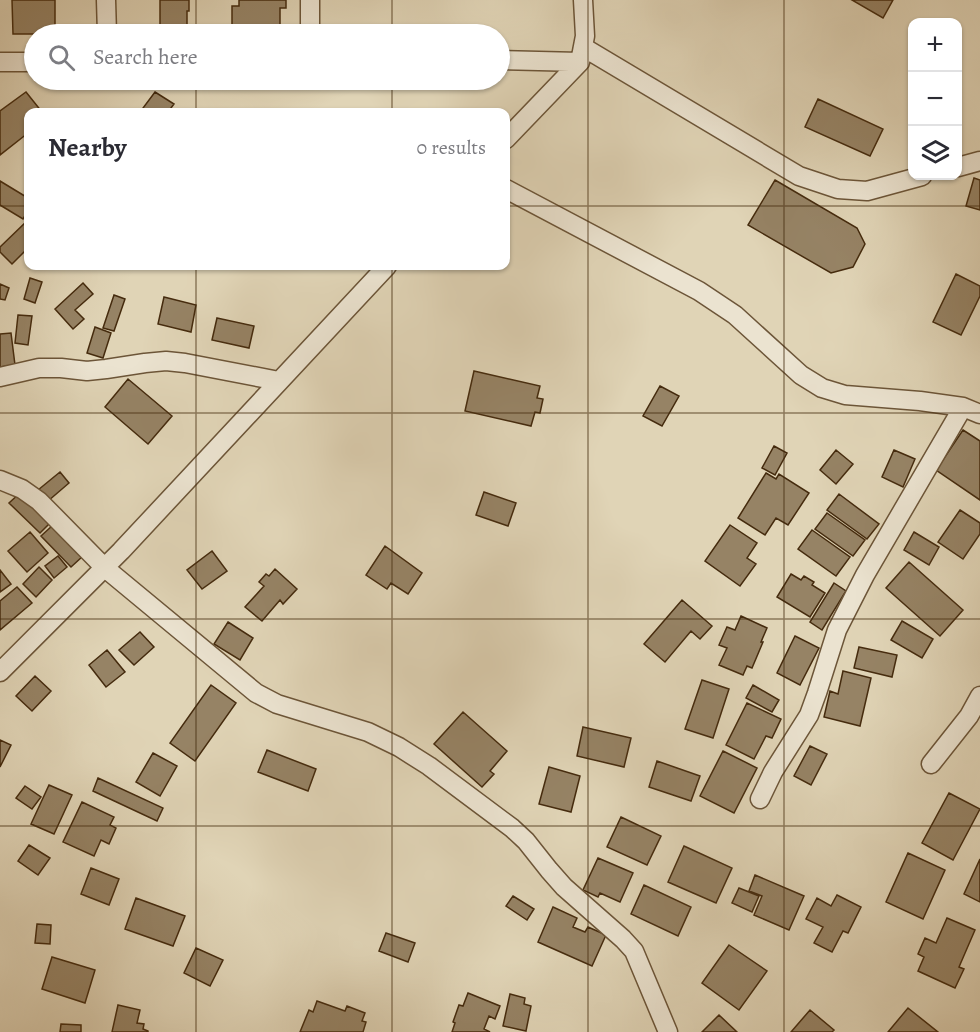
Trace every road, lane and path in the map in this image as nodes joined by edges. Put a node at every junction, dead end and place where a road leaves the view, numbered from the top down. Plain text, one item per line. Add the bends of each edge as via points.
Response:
1 (106, 0) edge
2 (310, 0) edge
3 (583, 0) edge
4 (107, 24) edge
5 (310, 24) edge
6 (581, 55) junction
7 (510, 59) edge
8 (0, 62) edge
9 (24, 62) edge
10 (510, 135) edge
11 (980, 161) edge
12 (962, 166) edge
13 (908, 180) edge
14 (510, 191) edge
15 (383, 270) edge
16 (0, 377) edge
17 (279, 381) junction
18 (972, 411) edge
19 (0, 480) edge
20 (105, 568) junction
21 (0, 672) edge
22 (980, 696) edge
23 (931, 764) dead end
24 (760, 799) dead end
25 (668, 1032) edge

1 - 4 street
2 - 5 street
3 - 6 street via 585,36
6 - 7 street
6 - 10 street
6 - 13 street via 799,176 838,189 867,190
8 - 9 street
11 - 12 street
14 - 18 street via 699,291 735,315 801,375 822,388 845,395 920,401
15 - 17 street
16 - 17 street via 39,368 87,371 166,361
17 - 20 street
18 - 24 street via 865,576 837,630 809,714
19 - 20 street via 39,501
20 - 21 street
20 - 25 street via 255,693 368,732 399,747 512,828 564,887 634,951
22 - 23 street

